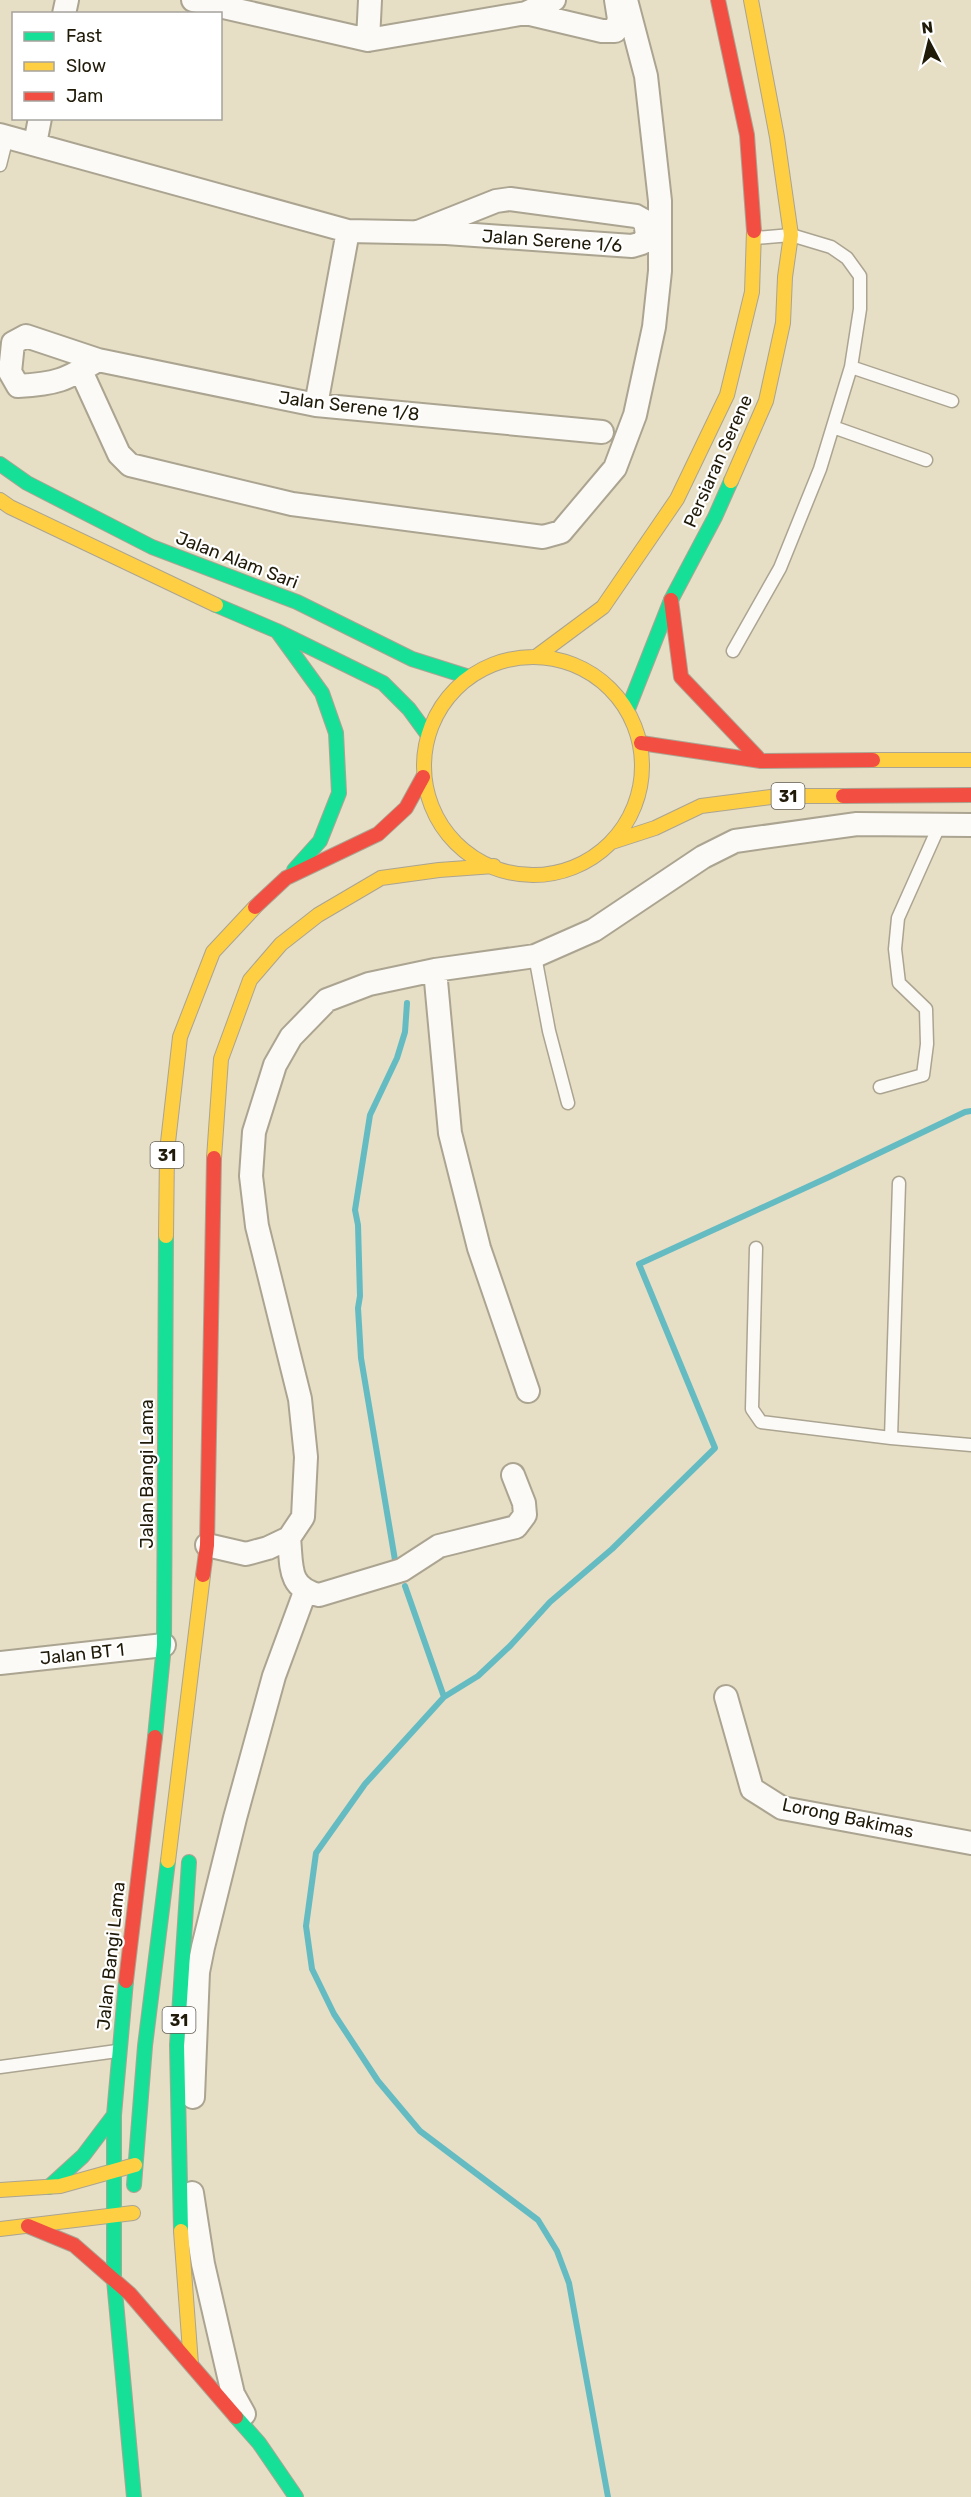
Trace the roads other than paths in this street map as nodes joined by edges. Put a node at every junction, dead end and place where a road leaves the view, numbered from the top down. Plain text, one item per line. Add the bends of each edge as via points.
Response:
1 (193, 0) edge
2 (370, 0) edge
3 (554, 0) edge
4 (616, 0) edge
5 (626, 0) edge
6 (718, 0) edge
7 (752, 0) edge
8 (526, 13) junction
9 (368, 40) junction
10 (40, 120) edge
11 (3, 136) edge
12 (34, 144) junction
13 (0, 165) edge
14 (348, 231) junction
15 (418, 232) junction
16 (791, 235) junction
17 (754, 238) junction
18 (851, 368) junction
19 (952, 401) dead end
20 (316, 405) junction
21 (833, 427) junction
22 (602, 432) dead end
23 (926, 460) dead end
24 (0, 464) edge
25 (0, 500) edge
26 (671, 600) junction
27 (277, 631) junction
28 (733, 651) dead end
29 (537, 656) junction
30 (469, 677) junction
31 (628, 709) junction
32 (428, 735) junction
33 (641, 743) junction
34 (971, 760) edge
35 (761, 761) junction
36 (423, 777) junction
37 (971, 795) edge
38 (940, 824) junction
39 (971, 825) edge
40 (612, 842) junction
41 (494, 866) junction
42 (286, 878) junction
43 (535, 956) junction
44 (435, 970) junction
45 (880, 1087) dead end
46 (568, 1103) dead end
47 (899, 1183) dead end
48 (756, 1248) dead end
49 (528, 1391) dead end
50 (891, 1438) junction
51 (971, 1444) edge
52 (513, 1475) dead end
53 (289, 1538) junction
54 (207, 1545) junction
55 (305, 1592) junction
56 (164, 1645) junction
57 (0, 1663) edge
58 (191, 1676) junction
59 (726, 1697) dead end
60 (195, 1756) dead end
61 (971, 1843) edge
62 (189, 1848) dead end
63 (118, 2051) junction
64 (0, 2067) edge
65 (114, 2115) junction
66 (135, 2165) junction
67 (114, 2172) junction
68 (49, 2187) junction
69 (0, 2190) edge
70 (133, 2213) junction
71 (113, 2215) junction
72 (28, 2226) junction
73 (0, 2229) edge
74 (114, 2280) junction
75 (191, 2364) junction
76 (259, 2443) junction
77 (134, 2497) edge
78 (296, 2497) edge

1 - 9 street
2 - 9 street
3 - 8 street
4 - 8 street via 619,19 615,31
5 - 20 street, Jalan Serene 1/8 via 646,76 660,201 660,271 654,327 635,415 615,468 561,532 543,537 292,504 130,465 119,454 90,365
6 - 17 main road, Persiaran Serene via 747,135
7 - 16 main road, Persiaran Serene
8 - 9 street
10 - 12 street
11 - 12 street, Jalan Serene 1/6
11 - 13 lane
12 - 14 street, Jalan Serene 1/6
14 - 15 street, Jalan Serene 1/6
14 - 20 street
15 - 15 street, Jalan Serene 1/6 via 632,246 642,243 647,235 645,220 636,216 510,199
16 - 17 lane
16 - 18 lane via 831,247 847,258 860,276 860,309
16 - 26 main road, Persiaran Serene via 783,323 766,401 715,517
17 - 29 main road, Persiaran Serene via 752,292 727,395 678,498 603,607
18 - 19 lane
18 - 21 lane
20 - 22 street, Jalan Serene 1/8
21 - 23 lane
21 - 28 lane via 780,568
24 - 30 main road, Jalan Alam Sari via 27,483 152,547 297,602 412,659
25 - 27 main road
26 - 31 main road, Persiaran Serene
26 - 35 main road via 681,676
27 - 32 main road via 382,683
27 - 42 main road via 322,693 336,733 339,793 320,841
29 - 30 main road, Jalan Bangi Lama / 31 via 501,661
29 - 31 main road, Jalan Bangi Lama / 31 via 573,663 604,682
30 - 32 main road, Jalan Bangi Lama / 31 via 443,702
31 - 33 main road, Jalan Bangi Lama / 31
32 - 36 main road, Jalan Bangi Lama / 31
33 - 35 main road, 31
33 - 40 main road, Jalan Bangi Lama / 31 via 643,777 633,812
34 - 35 main road, 31
36 - 41 main road, Jalan Bangi Lama / 31 via 433,811 449,836 477,860
36 - 42 main road, Jalan Bangi Lama / 31 via 406,808 378,834
37 - 40 main road, Jalan Bangi Lama / 31 via 779,796 701,806 655,828
38 - 39 street
38 - 43 street via 857,825 735,841 703,857 594,930
38 - 45 lane via 898,918 895,948 899,983 926,1009 923,1075
40 - 41 main road, Jalan Bangi Lama / 31 via 582,863 548,874 511,873
41 - 54 main road, Jalan Bangi Lama / 31 via 381,878 318,915 281,944 249,980 221,1059 214,1156
42 - 56 main road, Jalan Bangi Lama / 31 via 213,952 180,1037 167,1151
43 - 44 street
43 - 46 lane
44 - 49 street via 450,1133 478,1248
44 - 53 street via 369,984 327,1000 291,1037 275,1065 254,1132 251,1176 257,1226 300,1399 306,1457 303,1517
47 - 50 lane
48 - 50 lane via 752,1408 761,1422
50 - 51 lane
52 - 55 street via 525,1515 516,1527 439,1546 402,1570 319,1594
53 - 54 street via 246,1554
53 - 55 street via 293,1577
54 - 58 main road, Jalan Bangi Lama / 31
55 - 76 street via 268,1698 198,1972 190,2184 233,2394
56 - 57 street, Jalan BT 1
56 - 63 main road, Jalan Bangi Lama / 31
58 - 60 main road, Jalan Bangi Lama / 31
58 - 66 main road, Jalan Bangi Lama / 31 via 145,2046
59 - 61 street, Lorong Bakimas via 752,1789 782,1808
62 - 75 main road, 31 via 177,2045 179,2206
63 - 64 lane
63 - 65 main road, Jalan Bangi Lama / 31
65 - 67 main road, Jalan Bangi Lama / 31
65 - 68 main road via 83,2156
66 - 67 main road
66 - 70 main road, Jalan Bangi Lama / 31
67 - 68 main road
67 - 71 main road, Jalan Bangi Lama / 31
68 - 69 main road
70 - 71 main road
70 - 74 main road, Jalan Bangi Lama / 31
71 - 72 main road
71 - 74 main road, Jalan Bangi Lama / 31
72 - 73 main road
72 - 74 main road via 74,2245
74 - 75 main road
74 - 77 main road, Jalan Bangi Lama / 31
75 - 76 main road
76 - 78 main road

